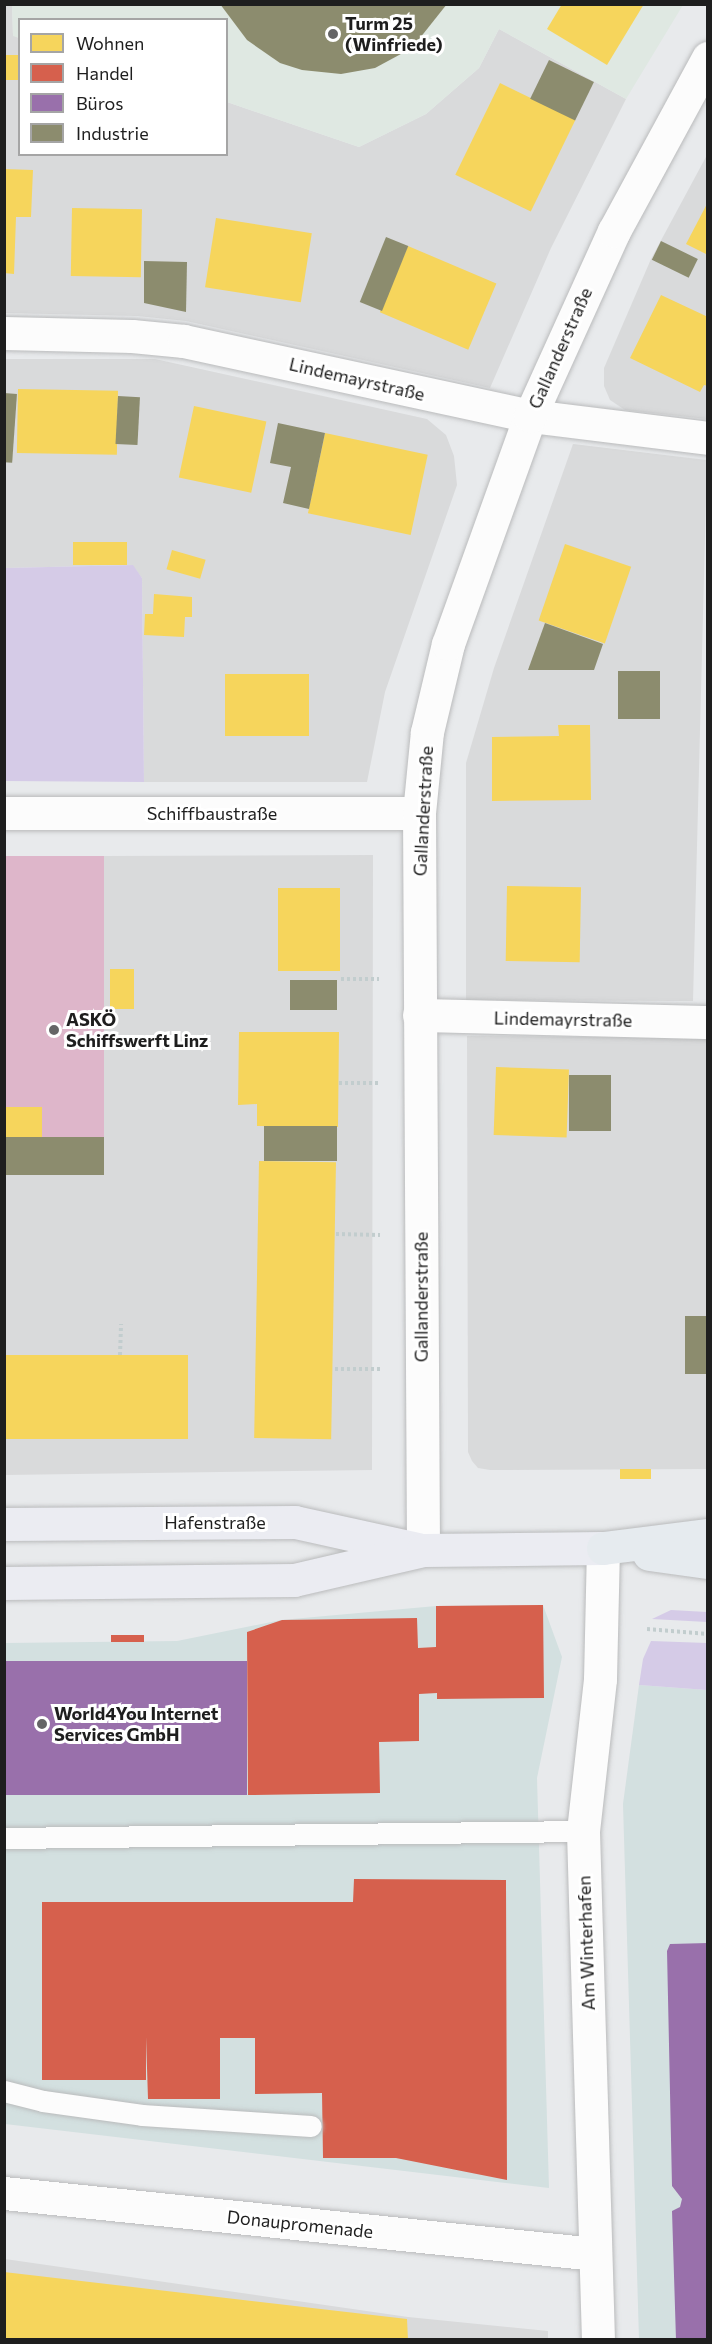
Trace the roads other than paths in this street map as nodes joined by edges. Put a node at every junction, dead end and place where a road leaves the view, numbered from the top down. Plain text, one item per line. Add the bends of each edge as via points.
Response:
1 (708, 58) edge
2 (4, 333) edge
3 (530, 416) junction
4 (708, 438) edge
5 (4, 813) edge
6 (419, 813) junction
7 (419, 1016) junction
8 (708, 1022) edge
9 (4, 1524) edge
10 (708, 1535) edge
11 (603, 1548) junction
12 (423, 1551) junction
13 (708, 1562) edge
14 (4, 1583) edge
15 (583, 1831) junction
16 (4, 1838) edge
17 (4, 2091) edge
18 (312, 2126) dead end
19 (4, 2193) edge
20 (595, 2254) junction
21 (598, 2340) edge

1 - 3 street, Gallanderstraße via 614,231
2 - 3 street, Lindemayrstraße via 184,341
3 - 4 street, Lindemayrstraße
3 - 6 street, Gallanderstraße via 448,644 427,732
5 - 6 street, Schiffbaustraße
6 - 7 street, Gallanderstraße
7 - 8 street, Lindemayrstraße
7 - 12 street, Gallanderstraße
9 - 12 main road, Hafenstraße via 295,1522
10 - 11 main road, Hafenstraße
11 - 12 main road, Hafenstraße
11 - 13 main road, Hafenstraße
11 - 15 street, Am Winterhafen via 600,1679
12 - 14 main road, Hafenstraße via 294,1580
15 - 16 lane
15 - 20 street, Am Winterhafen
17 - 18 lane via 43,2101 142,2115
19 - 20 street, Donaupromenade
20 - 21 street, Am Winterhafen

